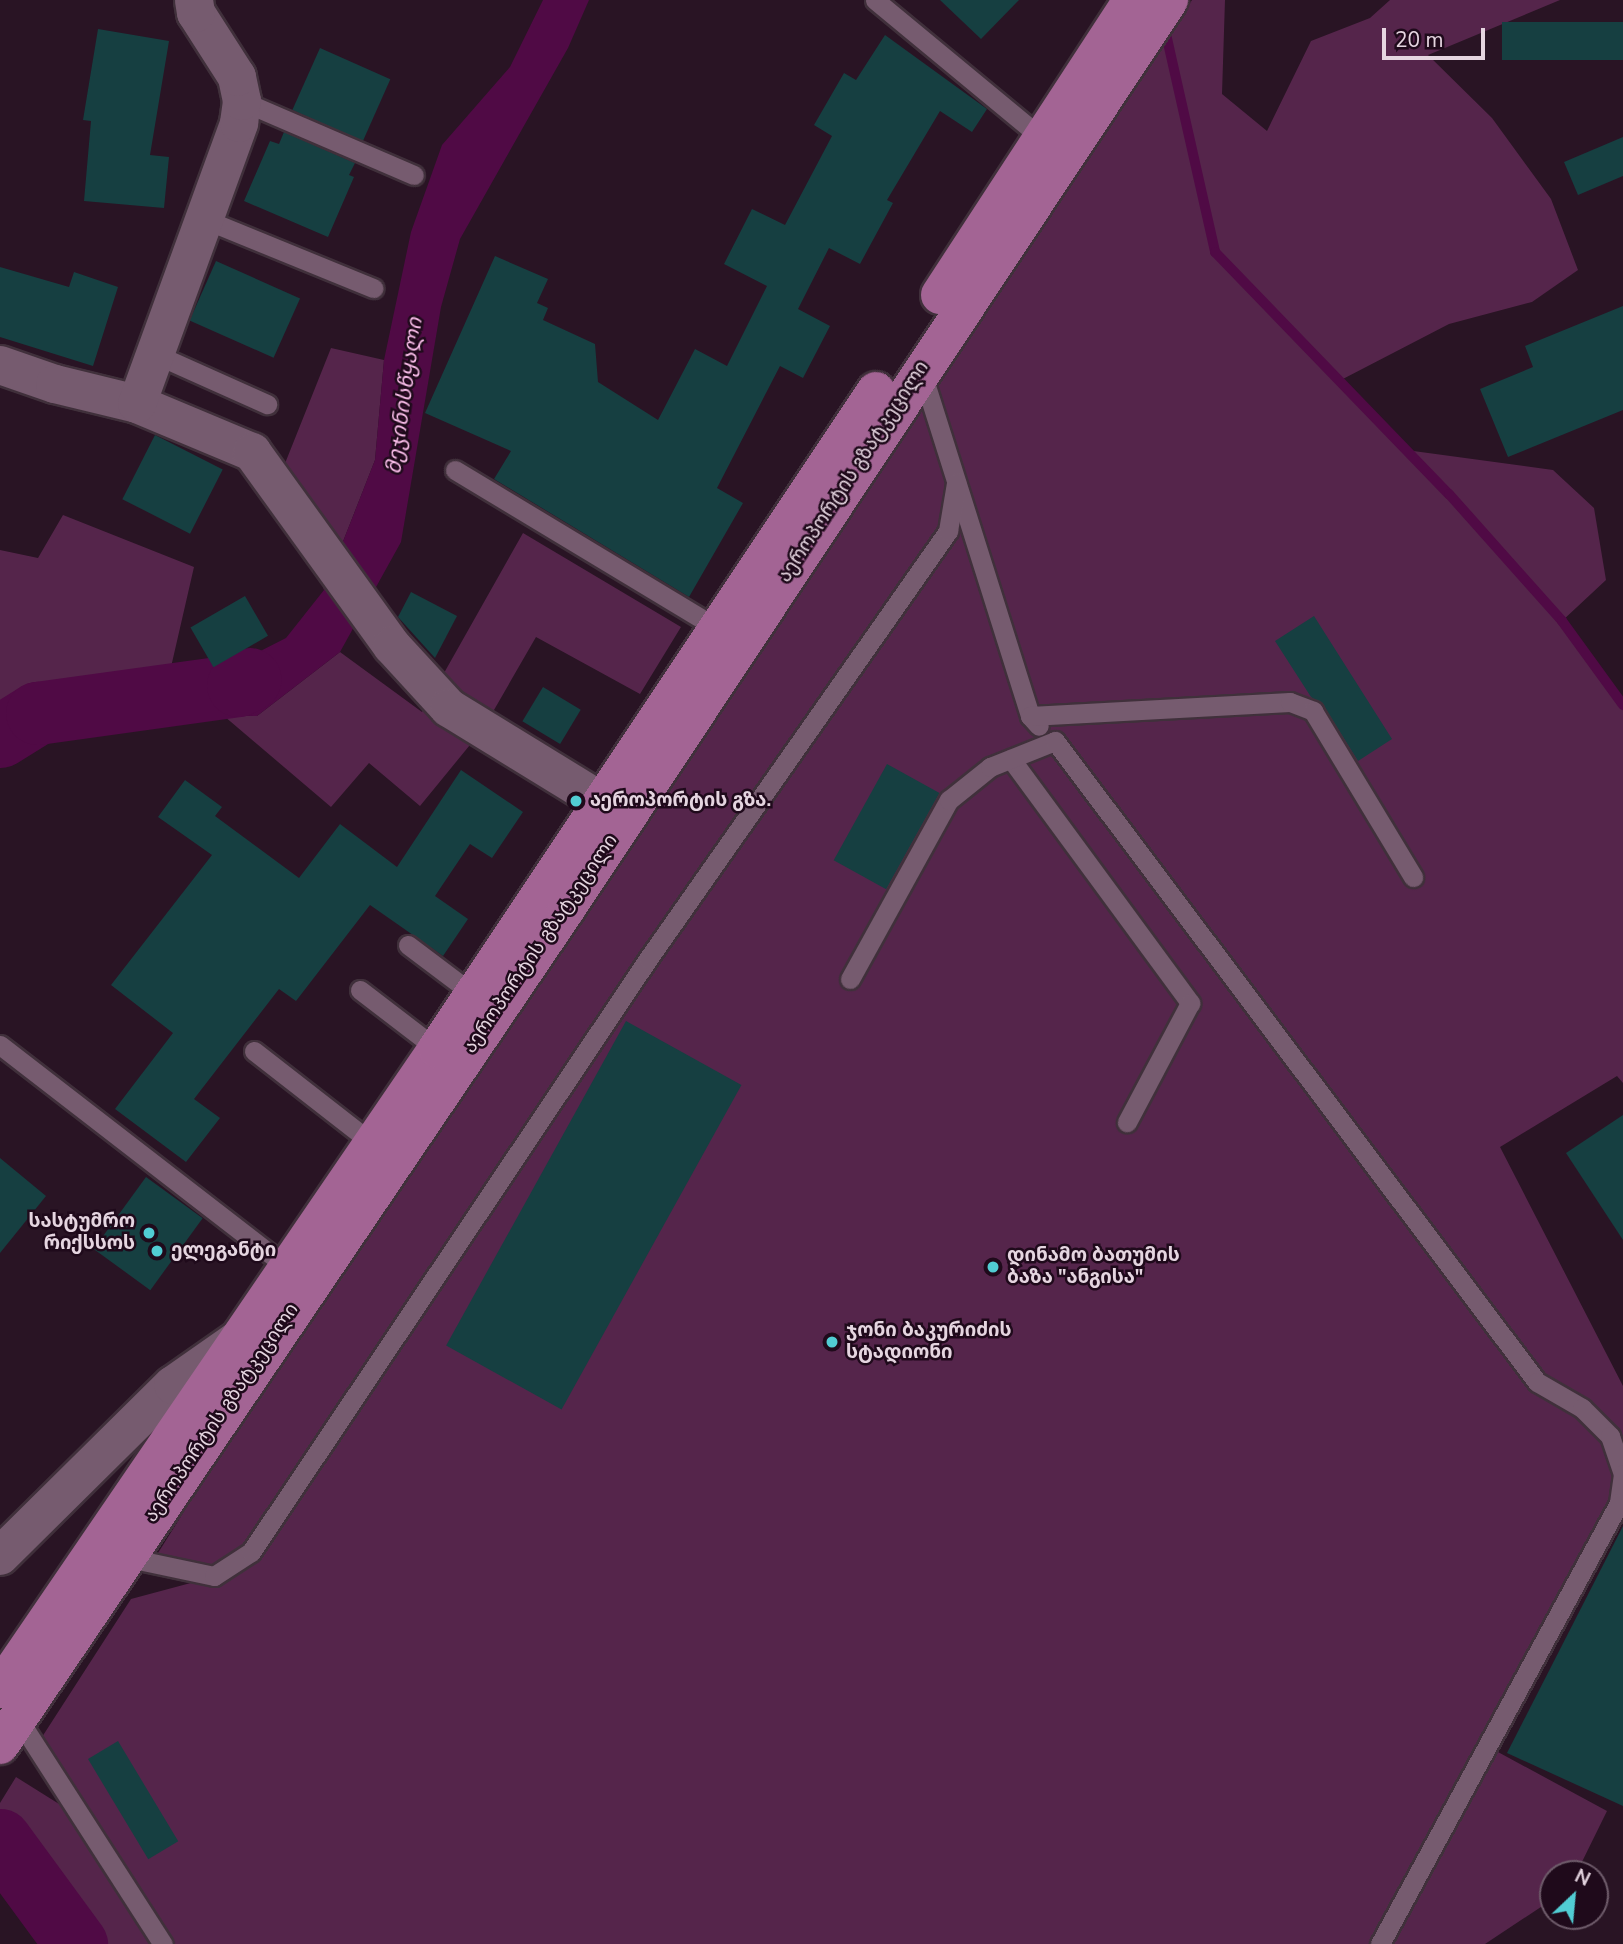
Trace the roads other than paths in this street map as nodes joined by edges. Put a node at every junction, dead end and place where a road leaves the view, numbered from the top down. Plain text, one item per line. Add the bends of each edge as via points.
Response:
1 (194, 0) edge
2 (875, 0) edge
3 (1132, 0) edge
4 (1169, 0) edge
5 (1118, 50) junction
6 (242, 101) junction
7 (1043, 139) junction
8 (414, 175) dead end
9 (204, 219) junction
10 (373, 288) dead end
11 (155, 354) junction
12 (0, 365) edge
13 (921, 369) junction
14 (137, 404) junction
15 (267, 404) dead end
16 (455, 470) dead end
17 (956, 483) junction
18 (715, 626) junction
19 (1030, 716) junction
20 (1055, 741) junction
21 (1010, 758) junction
22 (601, 801) junction
23 (1413, 877) dead end
24 (408, 945) dead end
25 (850, 979) dead end
26 (360, 990) dead end
27 (473, 994) junction
28 (0, 1045) edge
29 (437, 1049) junction
30 (254, 1051) dead end
31 (1127, 1122) dead end
32 (372, 1143) junction
33 (285, 1265) junction
34 (238, 1340) junction
35 (0, 1556) edge
36 (124, 1557) junction
37 (6, 1717) edge
38 (163, 1944) edge
39 (1380, 1944) edge

1 - 6 street via 196,13 237,77
2 - 7 lane
3 - 5 highway, აეროპორტის გზატკეცილი
4 - 5 highway, აეროპორტის გზატკეცილი
5 - 7 highway, აეროპორტის გზატკეცილი
5 - 13 highway, აეროპორტის გზატკეცილი
6 - 8 lane
6 - 9 street via 239,123
7 - 18 highway, აეროპორტის გზატკეცილი
9 - 10 lane
9 - 11 street
11 - 14 street
11 - 15 lane
12 - 14 street
13 - 17 lane
13 - 36 highway, აეროპორტის გზატკეცილი via 566,909
14 - 22 street via 252,452 392,646 449,708
16 - 18 lane
17 - 19 lane
17 - 36 lane via 948,531 648,959 251,1552 215,1576
18 - 22 highway, აეროპორტის გზატკეცილი
19 - 20 lane
19 - 23 lane via 1290,702 1313,711
20 - 21 lane
20 - 39 lane via 1537,1382 1582,1408 1610,1436 1623,1474 1619,1503
21 - 25 lane via 990,767 949,800
21 - 31 lane via 1190,1003
22 - 27 highway, აეროპორტის გზატკეცილი
24 - 27 lane
26 - 29 lane
27 - 29 highway, აეროპორტის გზატკეცილი
28 - 33 lane
29 - 32 highway, აეროპორტის გზატკეცილი
30 - 32 lane
32 - 33 highway, აეროპორტის გზატკეცილი
33 - 34 highway, აეროპორტის გზატკეცილი
34 - 35 street via 173,1385
34 - 37 highway, აეროპორტის გზატკეცილი
36 - 37 highway, აეროპორტის გზატკეცილი
37 - 38 lane

